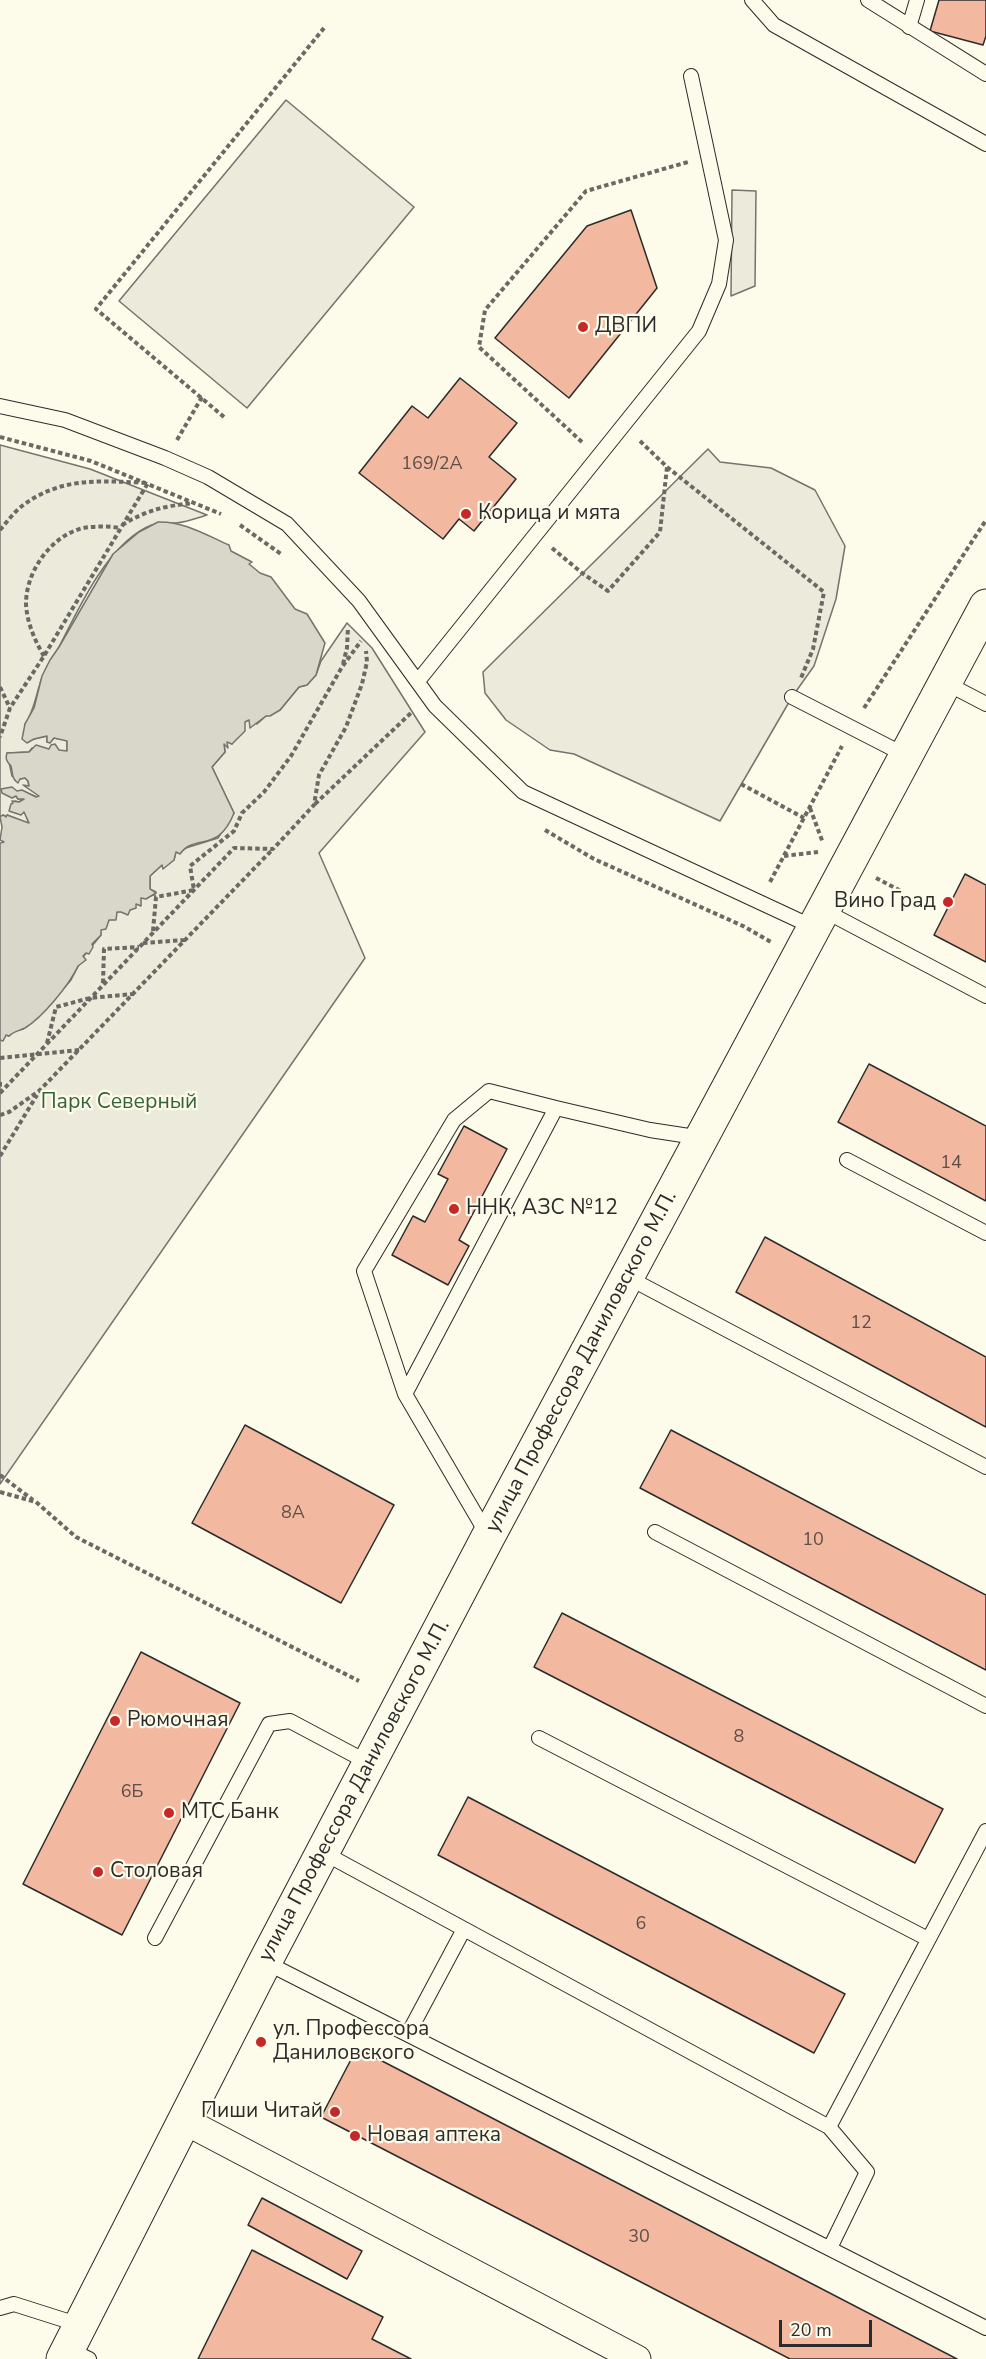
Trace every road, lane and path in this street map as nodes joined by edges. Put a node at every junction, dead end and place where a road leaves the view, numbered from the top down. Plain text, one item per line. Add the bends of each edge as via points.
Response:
1 (868, 0) edge
2 (917, 0) edge
3 (754, 1) edge
4 (909, 27) junction
5 (324, 28) dead end
6 (986, 74) edge
7 (691, 76) dead end
8 (986, 144) edge
9 (708, 156) junction
10 (202, 397) junction
11 (0, 406) edge
12 (224, 417) dead end
13 (623, 425) junction
14 (598, 457) junction
15 (165, 458) junction
16 (667, 467) junction
17 (197, 502) dead end
18 (121, 526) junction
19 (0, 530) edge
20 (536, 535) junction
21 (986, 606) edge
22 (347, 623) dead end
23 (44, 656) junction
24 (342, 667) junction
25 (417, 681) junction
26 (944, 682) junction
27 (0, 687) edge
28 (792, 698) joint
29 (986, 704) edge
30 (10, 708) junction
31 (414, 709) dead end
32 (0, 737) edge
33 (905, 755) junction
34 (741, 784) dead end
35 (315, 805) junction
36 (810, 807) dead end
37 (804, 818) dead end
38 (273, 849) junction
39 (825, 851) dead end
40 (194, 890) junction
41 (819, 919) junction
42 (153, 932) junction
43 (186, 940) junction
44 (141, 945) junction
45 (104, 984) junction
46 (134, 994) junction
47 (986, 996) edge
48 (90, 998) junction
49 (47, 1044) junction
50 (80, 1050) junction
51 (37, 1054) junction
52 (0, 1058) edge
53 (0, 1082) edge
54 (39, 1091) junction
55 (0, 1093) edge
56 (556, 1108) junction
57 (0, 1115) edge
58 (702, 1138) junction
59 (0, 1156) edge
60 (847, 1160) dead end
61 (986, 1233) edge
62 (627, 1277) junction
63 (405, 1394) junction
64 (986, 1467) edge
65 (0, 1475) edge
66 (0, 1491) edge
67 (36, 1502) junction
68 (655, 1532) dead end
69 (488, 1537) junction
70 (359, 1682) dead end
71 (986, 1706) edge
72 (539, 1738) dead end
73 (369, 1763) junction
74 (986, 1831) edge
75 (322, 1852) junction
76 (464, 1929) junction
77 (155, 1938) dead end
78 (928, 1939) junction
79 (265, 1962) junction
80 (408, 2034) junction
81 (183, 2120) junction
82 (829, 2127) junction
83 (830, 2248) junction
84 (0, 2308) edge
85 (986, 2328) edge
86 (75, 2348) edge
87 (637, 2359) edge

1 - 4 lane
2 - 4 lane
3 - 8 lane via 774,25
4 - 6 lane
5 - 10 path via 96,309
7 - 9 lane
9 - 13 lane via 726,240 719,284 699,331
9 - 14 path via 586,191 485,310 479,347
10 - 12 path
10 - 15 path
11 - 15 lane via 65,420
13 - 14 lane
13 - 16 path
14 - 20 lane
15 - 25 lane via 208,477 287,524 359,601
16 - 20 path via 660,532 608,591
16 - 28 path via 825,592 813,649
17 - 18 path via 163,506
18 - 19 path via 148,483 73,483 48,491 21,507
18 - 23 path
18 - 23 path via 82,528 57,540 41,558 26,604 35,641
20 - 25 lane
21 - 26 main road, улица Профессора Даниловского М.П.
22 - 24 path
23 - 30 path
24 - 35 path via 364,635 368,662 362,684 346,726 319,775
24 - 40 path via 291,756 264,792 242,813 234,831 190,866
25 - 41 lane via 435,705 523,792
26 - 29 lane
26 - 33 main road, улица Профессора Даниловского М.П.
27 - 30 path
28 - 33 lane
30 - 32 path
31 - 35 path
33 - 41 main road, улица Профессора Даниловского М.П.
34 - 37 path
35 - 38 path
36 - 39 path
38 - 40 path via 234,848
38 - 43 path
40 - 42 path
40 - 42 path via 156,897
41 - 47 lane
41 - 58 main road, улица Профессора Даниловского М.П.
42 - 44 path
43 - 44 path
43 - 46 path
44 - 45 path
44 - 45 path via 104,949
45 - 48 path
46 - 48 path
46 - 50 path
48 - 49 path
48 - 49 path via 56,1007
49 - 51 path
50 - 51 path
50 - 54 path
51 - 52 path
51 - 55 path
53 - 55 path
54 - 57 path
54 - 59 path
56 - 58 lane
56 - 63 lane
56 - 63 lane via 489,1091 454,1120 364,1271
58 - 62 main road, улица Профессора Даниловского М.П.
60 - 61 lane
62 - 64 lane
62 - 69 main road, улица Профессора Даниловского М.П.
63 - 69 lane
65 - 67 path
66 - 67 path
67 - 70 path via 76,1537
68 - 71 lane
69 - 73 main road, улица Профессора Даниловского М.П.
72 - 78 lane
73 - 75 main road, улица Профессора Даниловского М.П.
73 - 77 lane via 290,1721 268,1724
74 - 78 lane
75 - 76 lane
75 - 79 main road, улица Профессора Даниловского М.П.
76 - 80 lane
76 - 82 lane
78 - 82 lane
79 - 80 lane
79 - 81 main road, улица Профессора Даниловского М.П.
80 - 83 lane
81 - 86 main road, улица Профессора Даниловского М.П.
81 - 87 street
82 - 83 lane via 867,2172
83 - 85 lane
84 - 86 lane via 14,2304

